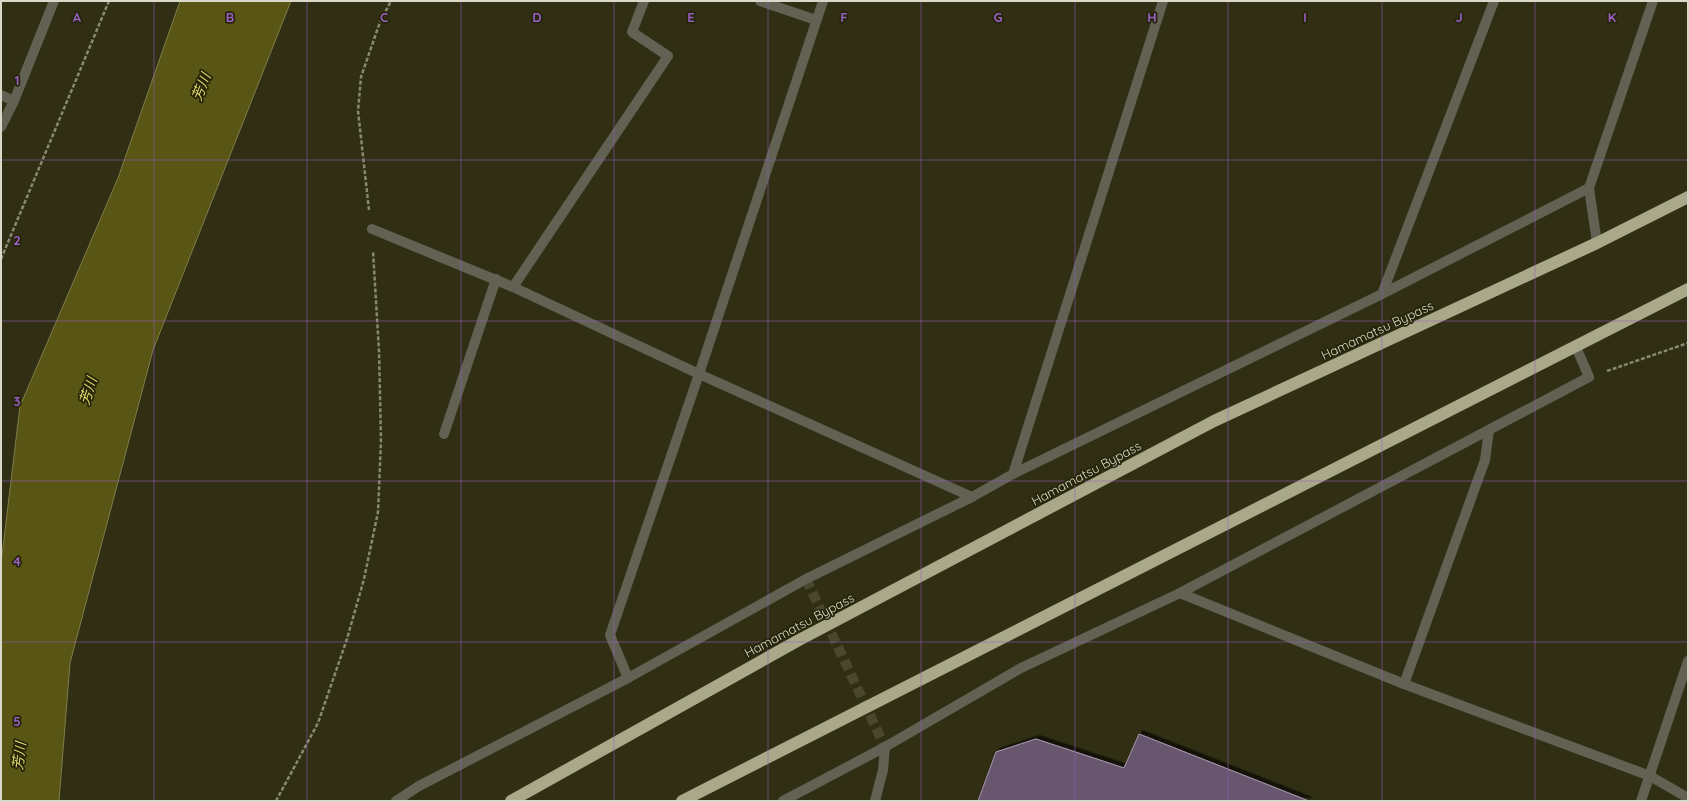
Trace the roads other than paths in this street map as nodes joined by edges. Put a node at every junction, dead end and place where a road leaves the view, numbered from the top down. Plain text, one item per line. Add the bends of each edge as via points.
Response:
1 (54, 1) edge
2 (644, 1) edge
3 (760, 1) edge
4 (823, 1) edge
5 (1163, 1) edge
6 (1494, 1) edge
7 (1653, 1) edge
8 (816, 20) junction
9 (1, 95) edge
10 (14, 101) junction
11 (1, 127) edge
12 (1589, 188) junction
13 (1688, 197) edge
14 (372, 229) road end
15 (1597, 243) junction
16 (496, 279) junction
17 (513, 287) junction
18 (1688, 289) edge
19 (1382, 294) junction
20 (1576, 347) junction
21 (699, 374) junction
22 (1489, 430) junction
23 (444, 434) dead end
24 (1013, 474) junction
25 (972, 497) junction
26 (1180, 593) junction
27 (1688, 661) edge
28 (628, 678) junction
29 (1404, 684) junction
30 (885, 747) junction
31 (1650, 776) junction
32 (1688, 798) edge
33 (396, 801) edge
34 (511, 801) edge
35 (682, 801) edge
36 (783, 801) edge
37 (875, 801) edge
38 (1641, 801) edge

1 - 10 street
2 - 17 street via 632,32 668,56
3 - 8 street
4 - 8 street
5 - 24 street
6 - 19 street
7 - 12 street
8 - 21 street
9 - 10 street
10 - 11 street
12 - 15 street
12 - 19 street
13 - 15 highway, Hamamatsu Bypass
14 - 16 street
15 - 34 highway, Hamamatsu Bypass via 1214,421 799,640
16 - 17 street
16 - 23 street
17 - 21 street
18 - 20 highway
19 - 24 street
20 - 22 street via 1589,377
20 - 35 highway
21 - 25 street
21 - 28 street via 610,635
22 - 26 street
22 - 29 street via 1485,460
24 - 25 street
25 - 28 street via 806,579
26 - 29 street
26 - 30 street via 1021,668
27 - 31 street
28 - 33 street via 419,786
29 - 31 street
30 - 36 street
30 - 37 street via 883,770
31 - 32 street
31 - 38 street

